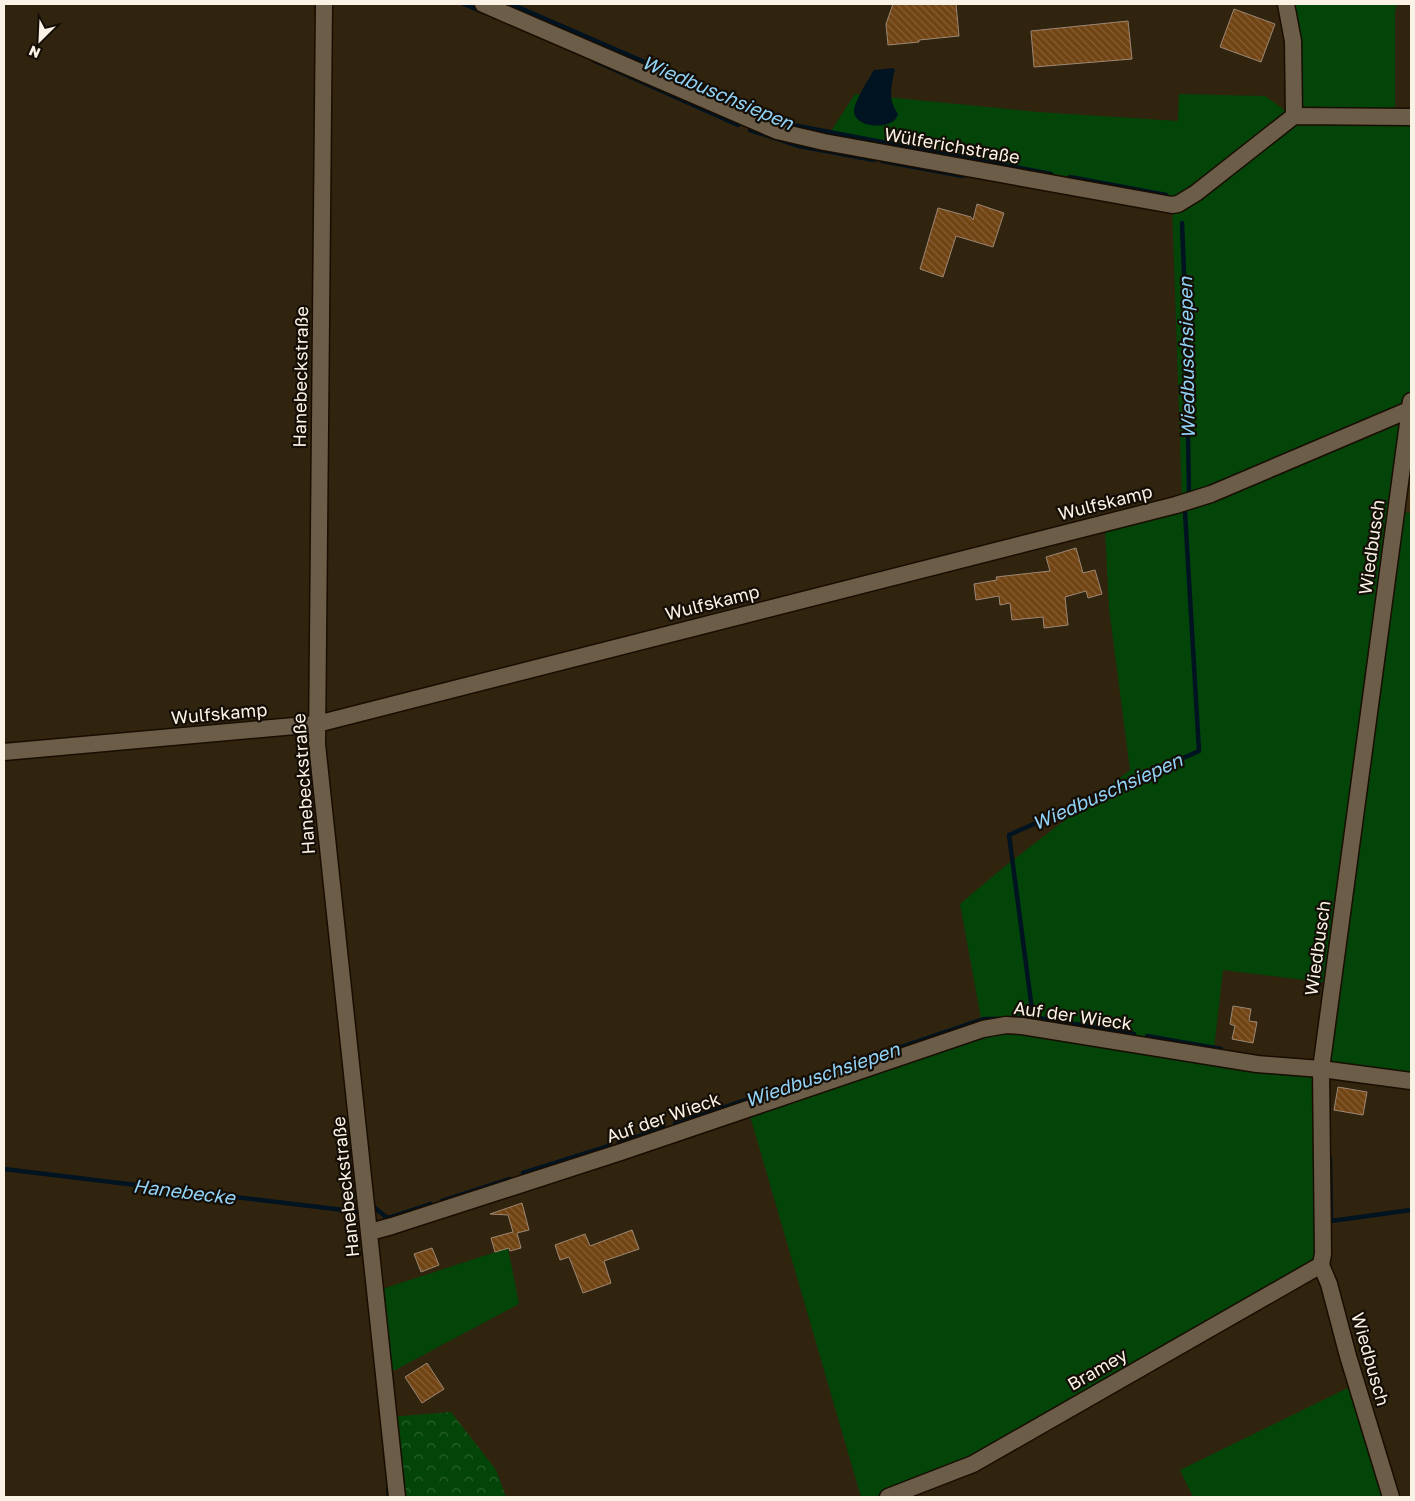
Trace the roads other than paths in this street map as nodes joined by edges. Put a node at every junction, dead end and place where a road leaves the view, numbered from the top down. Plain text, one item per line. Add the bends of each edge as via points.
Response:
1 (324, 4) edge
2 (483, 4) edge
3 (1286, 4) edge
4 (1294, 116) junction
5 (1411, 117) edge
6 (1411, 405) edge
7 (317, 724) junction
8 (4, 752) edge
9 (1320, 1069) junction
10 (1411, 1082) edge
11 (370, 1232) junction
12 (1321, 1265) junction
13 (397, 1497) edge
14 (888, 1497) edge
15 (1390, 1497) edge

1 - 7 street, Hanebeckstraße
2 - 4 street, Wülferichstraße via 777,131 1172,205 1196,193
3 - 4 street via 1293,41
4 - 5 street
6 - 7 street, Wulfskamp via 1211,494
6 - 9 street, Wiedbusch
7 - 8 street, Wulfskamp
7 - 11 street, Hanebeckstraße
9 - 10 street, Auf der Wieck
9 - 11 street, Auf der Wieck via 1257,1064 1006,1024
9 - 12 street, Wiedbusch
11 - 13 street, Hanebeckstraße
12 - 14 street, Bramey via 973,1464
12 - 15 street, Wiedbusch

